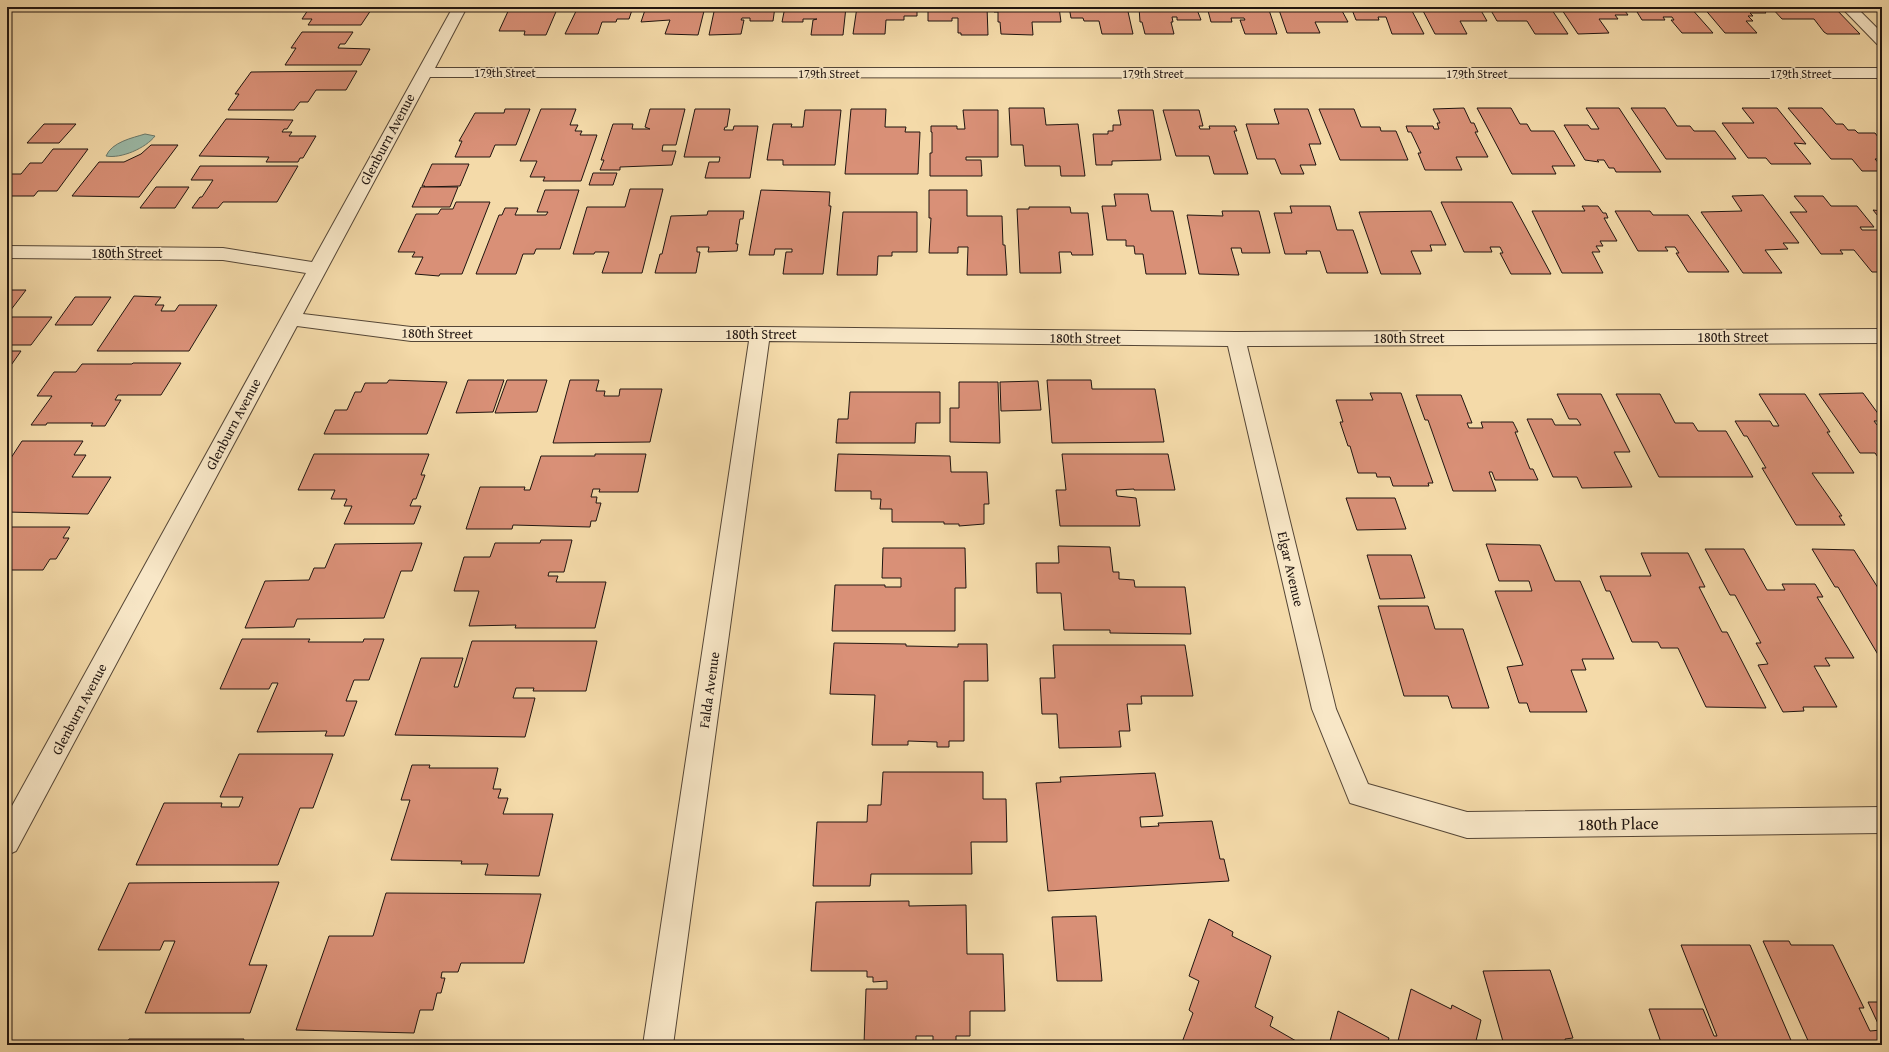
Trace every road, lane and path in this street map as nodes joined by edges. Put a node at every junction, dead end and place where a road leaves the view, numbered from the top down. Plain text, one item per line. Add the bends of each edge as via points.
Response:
1 (460, 7) edge
2 (1848, 7) edge
3 (1882, 41) edge
4 (424, 72) junction
5 (1882, 73) edge
6 (7, 252) edge
7 (317, 269) junction
8 (290, 319) junction
9 (760, 334) junction
10 (1882, 336) edge
11 (1236, 339) junction
12 (1359, 794) joint
13 (1882, 820) edge
14 (7, 842) edge
15 (658, 1045) edge

1 - 4 street, Glenburn Avenue
2 - 3 street
4 - 5 street, 179th Street
4 - 7 street, Glenburn Avenue
6 - 7 street, 180th Street via 223,254
7 - 8 street, Glenburn Avenue
8 - 9 street, 180th Street via 411,334
8 - 14 street, Glenburn Avenue
9 - 11 street, 180th Street
9 - 15 street, Falda Avenue
10 - 11 street, 180th Street
11 - 12 street, Elgar Avenue via 1324,709
12 - 13 street, 180th Place via 1467,825

